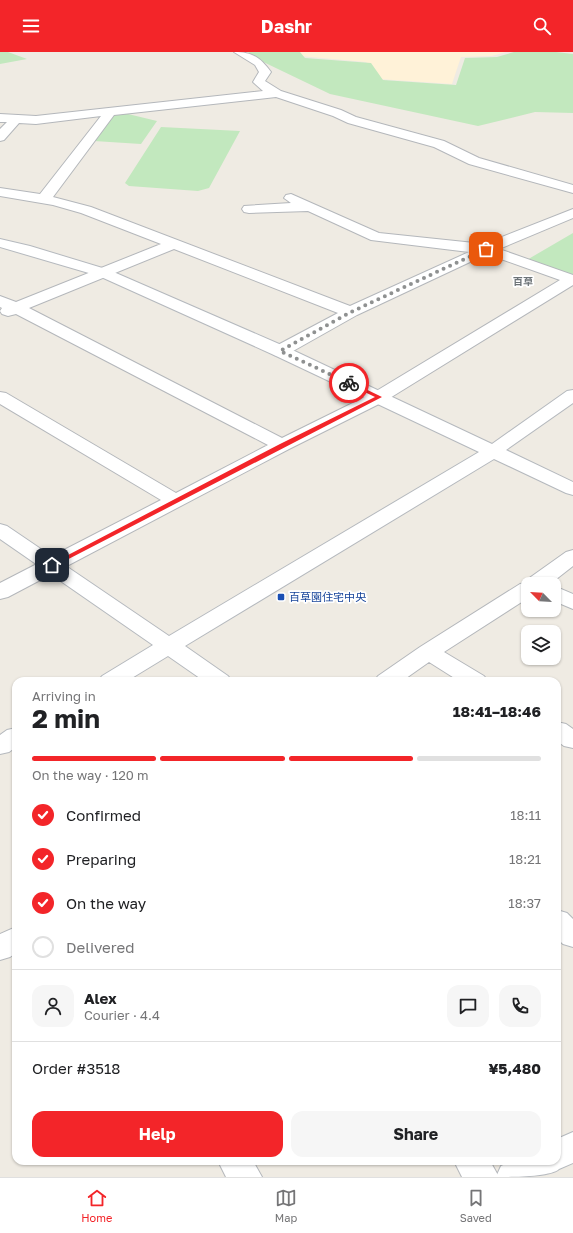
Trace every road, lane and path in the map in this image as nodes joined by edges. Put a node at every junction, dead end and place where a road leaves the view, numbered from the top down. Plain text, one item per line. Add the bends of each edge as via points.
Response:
1 (239, 52) edge
2 (277, 93) junction
3 (110, 112) junction
4 (0, 118) edge
5 (16, 119) junction
6 (0, 137) edge
7 (573, 177) edge
8 (553, 182) junction
9 (573, 189) edge
10 (0, 192) edge
11 (291, 198) dead end
12 (44, 199) junction
13 (310, 207) junction
14 (249, 209) dead end
15 (573, 213) edge
16 (0, 242) edge
17 (174, 244) junction
18 (486, 249) junction
19 (104, 273) junction
20 (572, 280) edge
21 (0, 301) edge
22 (17, 308) junction
23 (351, 312) junction
24 (0, 314) edge
25 (280, 351) junction
26 (573, 395) edge
27 (0, 397) edge
28 (379, 397) junction
29 (282, 445) junction
30 (492, 452) junction
31 (573, 489) edge
32 (176, 501) junction
33 (0, 530) edge
34 (573, 556) edge
35 (52, 565) junction
36 (545, 577) edge
37 (0, 592) edge
38 (521, 593) edge
39 (561, 596) edge
40 (573, 602) edge
41 (168, 647) junction
42 (428, 652) junction
43 (117, 677) edge
44 (214, 677) edge
45 (392, 677) edge
46 (469, 677) edge
47 (561, 732) edge
48 (12, 738) edge
49 (573, 740) edge
50 (0, 746) edge
51 (561, 925) edge
52 (573, 936) edge
53 (12, 941) edge
54 (0, 949) edge
55 (573, 1147) edge
56 (561, 1153) edge
57 (237, 1165) edge
58 (473, 1165) edge
59 (538, 1165) edge
60 (245, 1177) edge
61 (482, 1177) edge
62 (513, 1177) edge

1 - 2 street via 259,63 265,72 260,82
2 - 3 street
2 - 8 street via 352,120 439,144 474,161
3 - 5 street via 36,120
3 - 12 street
4 - 5 street
5 - 6 street
7 - 8 street
8 - 9 street
10 - 12 street
11 - 13 street
12 - 17 street via 86,210
13 - 14 street
13 - 18 street via 376,237
15 - 18 street
16 - 19 street
17 - 19 street
17 - 23 street
18 - 20 street
18 - 23 street
19 - 22 street
19 - 25 street
20 - 28 street
21 - 22 street
22 - 24 street
22 - 29 street
23 - 25 street
25 - 28 street
26 - 30 street
27 - 32 street
28 - 29 street
28 - 30 street
29 - 32 street
30 - 31 street
30 - 41 street
32 - 35 street
33 - 35 street
34 - 36 street
35 - 37 street
35 - 41 street
38 - 42 street
39 - 40 street
41 - 43 street
41 - 44 street
42 - 45 street
42 - 46 street
47 - 49 street
48 - 50 street
51 - 52 street
53 - 54 street
55 - 56 street
57 - 60 street
58 - 61 street
59 - 62 street

